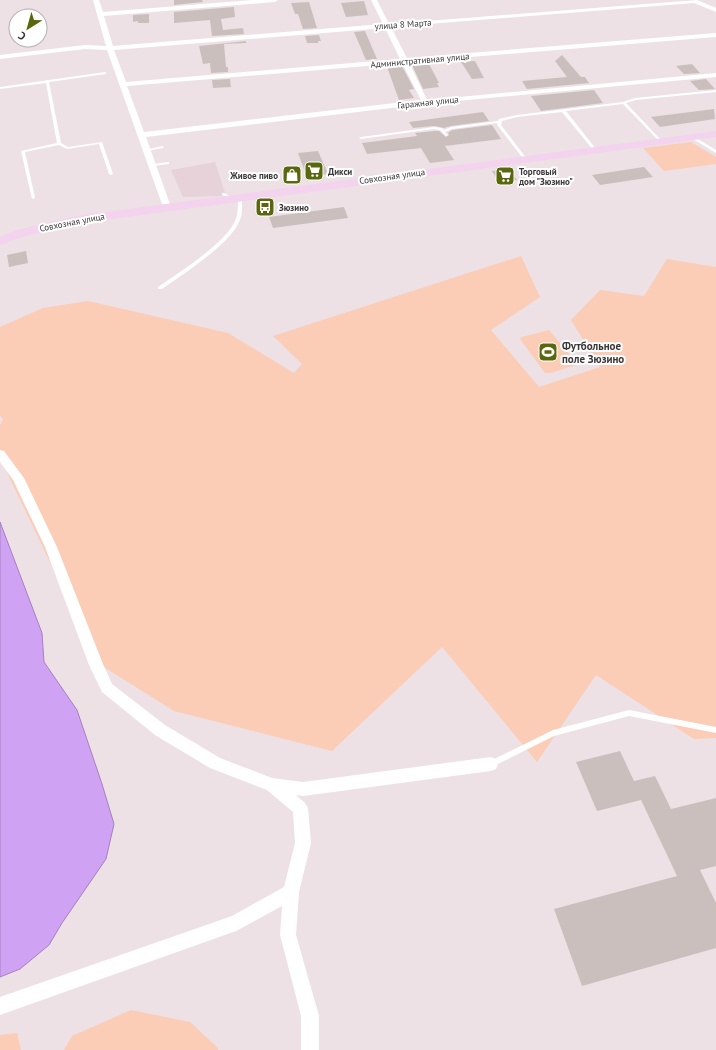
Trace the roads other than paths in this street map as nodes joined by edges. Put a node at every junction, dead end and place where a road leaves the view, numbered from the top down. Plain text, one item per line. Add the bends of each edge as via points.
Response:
1 (96, 0) edge
2 (275, 0) edge
3 (374, 0) edge
4 (694, 1) edge
5 (716, 10) edge
6 (100, 14) junction
7 (386, 25) junction
8 (716, 35) edge
9 (110, 48) junction
10 (0, 57) edge
11 (405, 61) junction
12 (105, 73) dead end
13 (716, 75) edge
14 (47, 81) junction
15 (123, 84) junction
16 (0, 88) edge
17 (716, 91) edge
18 (425, 102) junction
19 (624, 103) junction
20 (563, 110) junction
21 (499, 122) junction
22 (716, 134) edge
23 (141, 135) junction
24 (692, 137) junction
25 (361, 138) dead end
26 (660, 141) junction
27 (59, 144) junction
28 (162, 147) dead end
29 (147, 150) junction
30 (595, 150) junction
31 (716, 152) edge
32 (525, 159) junction
33 (168, 163) dead end
34 (153, 165) junction
35 (111, 174) dead end
36 (232, 196) junction
37 (33, 198) dead end
38 (167, 207) junction
39 (0, 241) edge
40 (160, 288) dead end
41 (0, 454) edge
42 (716, 730) edge
43 (491, 764) joint
44 (272, 785) junction
45 (291, 892) junction
46 (0, 1006) edge
47 (310, 1050) edge

1 - 6 street
2 - 6 street
3 - 7 street
4 - 5 street
4 - 7 street, улица 8 Марта
6 - 9 street
7 - 9 street, улица 8 Марта
7 - 11 street
8 - 11 street, Административная улица
9 - 10 street, улица 8 Марта via 84,47
9 - 15 street
11 - 15 street, Административная улица
11 - 18 street
12 - 14 lane
13 - 18 street, Гаражная улица
14 - 16 lane
14 - 27 lane
15 - 23 street
17 - 19 lane via 635,99
18 - 23 street, Гаражная улица
19 - 20 lane
19 - 26 lane
20 - 21 lane via 504,118
20 - 30 lane
21 - 25 lane via 451,128 445,133 434,128
21 - 32 lane
22 - 24 street, Совхозная улица
23 - 29 street
24 - 26 street, Совхозная улица
24 - 31 lane
26 - 30 street, Совхозная улица
27 - 35 lane via 67,148 101,142
27 - 37 lane via 23,151
28 - 29 lane
29 - 34 street
30 - 32 street, Совхозная улица
32 - 36 street, Совхозная улица
33 - 34 lane
34 - 38 street
36 - 38 street, Совхозная улица
36 - 40 lane via 240,214 228,236
38 - 39 street, Совхозная улица via 82,219 20,233
41 - 44 street via 18,478 51,547 107,688 160,730 215,763
42 - 43 lane via 629,713 554,733
43 - 44 street via 303,789
44 - 45 street via 300,808 303,842
45 - 46 street via 236,923
45 - 47 street via 288,935 310,1016

